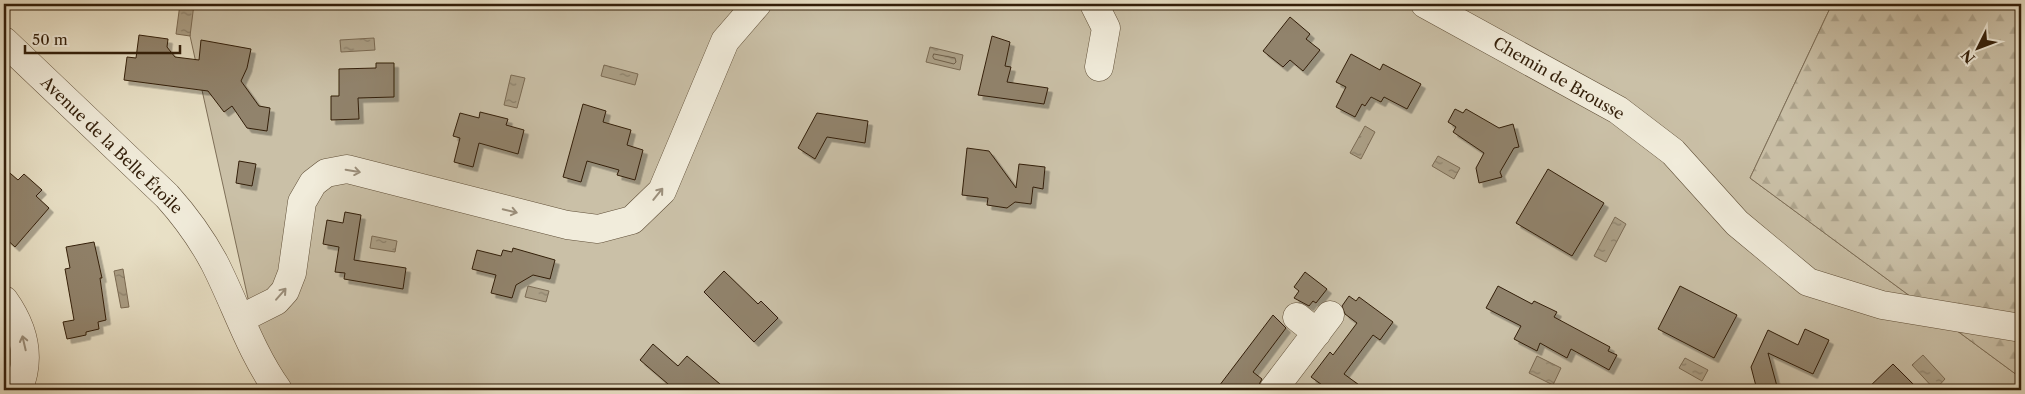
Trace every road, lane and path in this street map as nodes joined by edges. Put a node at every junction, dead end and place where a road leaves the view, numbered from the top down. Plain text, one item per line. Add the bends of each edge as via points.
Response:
1 (757, 4) edge
2 (1094, 4) edge
3 (1425, 4) edge
4 (4, 41) edge
5 (1099, 67) dead end
6 (4, 300) edge
7 (240, 319) junction
8 (1315, 321) dead end
9 (2021, 328) edge
10 (18, 390) edge
11 (278, 390) edge
12 (1273, 390) edge

7 -> 1 street via 276,301 286,291 292,273 302,202 313,183 326,173 347,169 598,230 632,220 662,191 725,41
2 - 5 street via 1106,28
3 - 9 street, Chemin de Brousse via 1618,110 1673,152 1737,223 1808,282 1882,305
4 - 7 street, Avenue de la Belle Étoile via 181,211 208,250
10 -> 6 street via 26,349 17,318
7 - 11 street, Avenue de la Belle Étoile via 259,362
8 - 12 street

